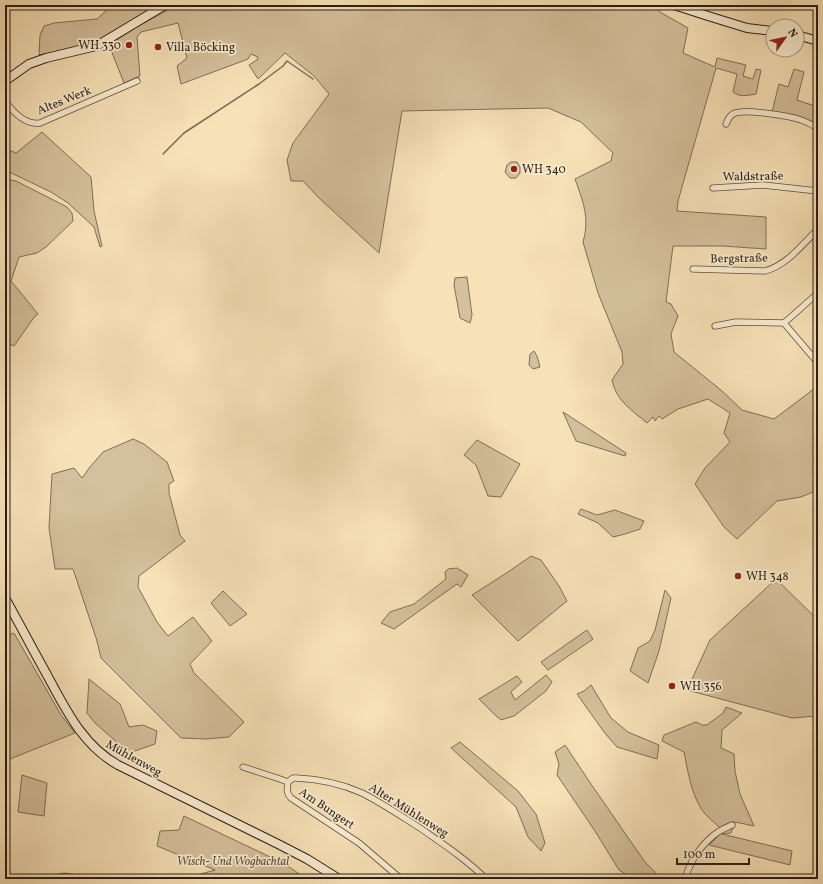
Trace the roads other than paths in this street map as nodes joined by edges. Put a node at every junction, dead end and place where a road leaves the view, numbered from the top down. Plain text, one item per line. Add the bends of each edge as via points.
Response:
1 (165, 5) edge
2 (674, 5) edge
3 (765, 30) edge
4 (805, 37) edge
5 (818, 41) edge
6 (5, 81) edge
7 (137, 81) dead end
8 (5, 101) edge
9 (726, 124) dead end
10 (818, 128) edge
11 (713, 188) dead end
12 (818, 191) edge
13 (818, 229) edge
14 (692, 269) dead end
15 (818, 293) edge
16 (784, 323) junction
17 (715, 326) dead end
18 (818, 363) edge
19 (5, 598) edge
20 (243, 767) dead end
21 (288, 782) junction
22 (732, 824) dead end
23 (339, 879) edge
24 (401, 879) edge
25 (486, 879) edge
26 (685, 879) edge

1 - 6 street via 100,44 35,62
2 - 3 street via 747,28
4 - 5 street
7 - 8 street, Altes Werk via 35,124 24,119
9 - 10 street via 732,114 747,111 801,120
11 - 12 street, Waldstraße via 763,185
13 - 14 street, Bergstraße via 772,269
15 - 16 street
16 - 17 street via 736,322
16 - 18 street
19 - 23 street, Mühlenweg via 69,715 98,752 110,761 313,862
20 - 21 street, Am Bungert
21 - 24 street, Am Bungert via 287,792 291,798 359,843
21 - 25 street, Alter Mühlenweg via 293,778 320,781 363,794 442,843
22 - 26 street via 706,842 694,857

